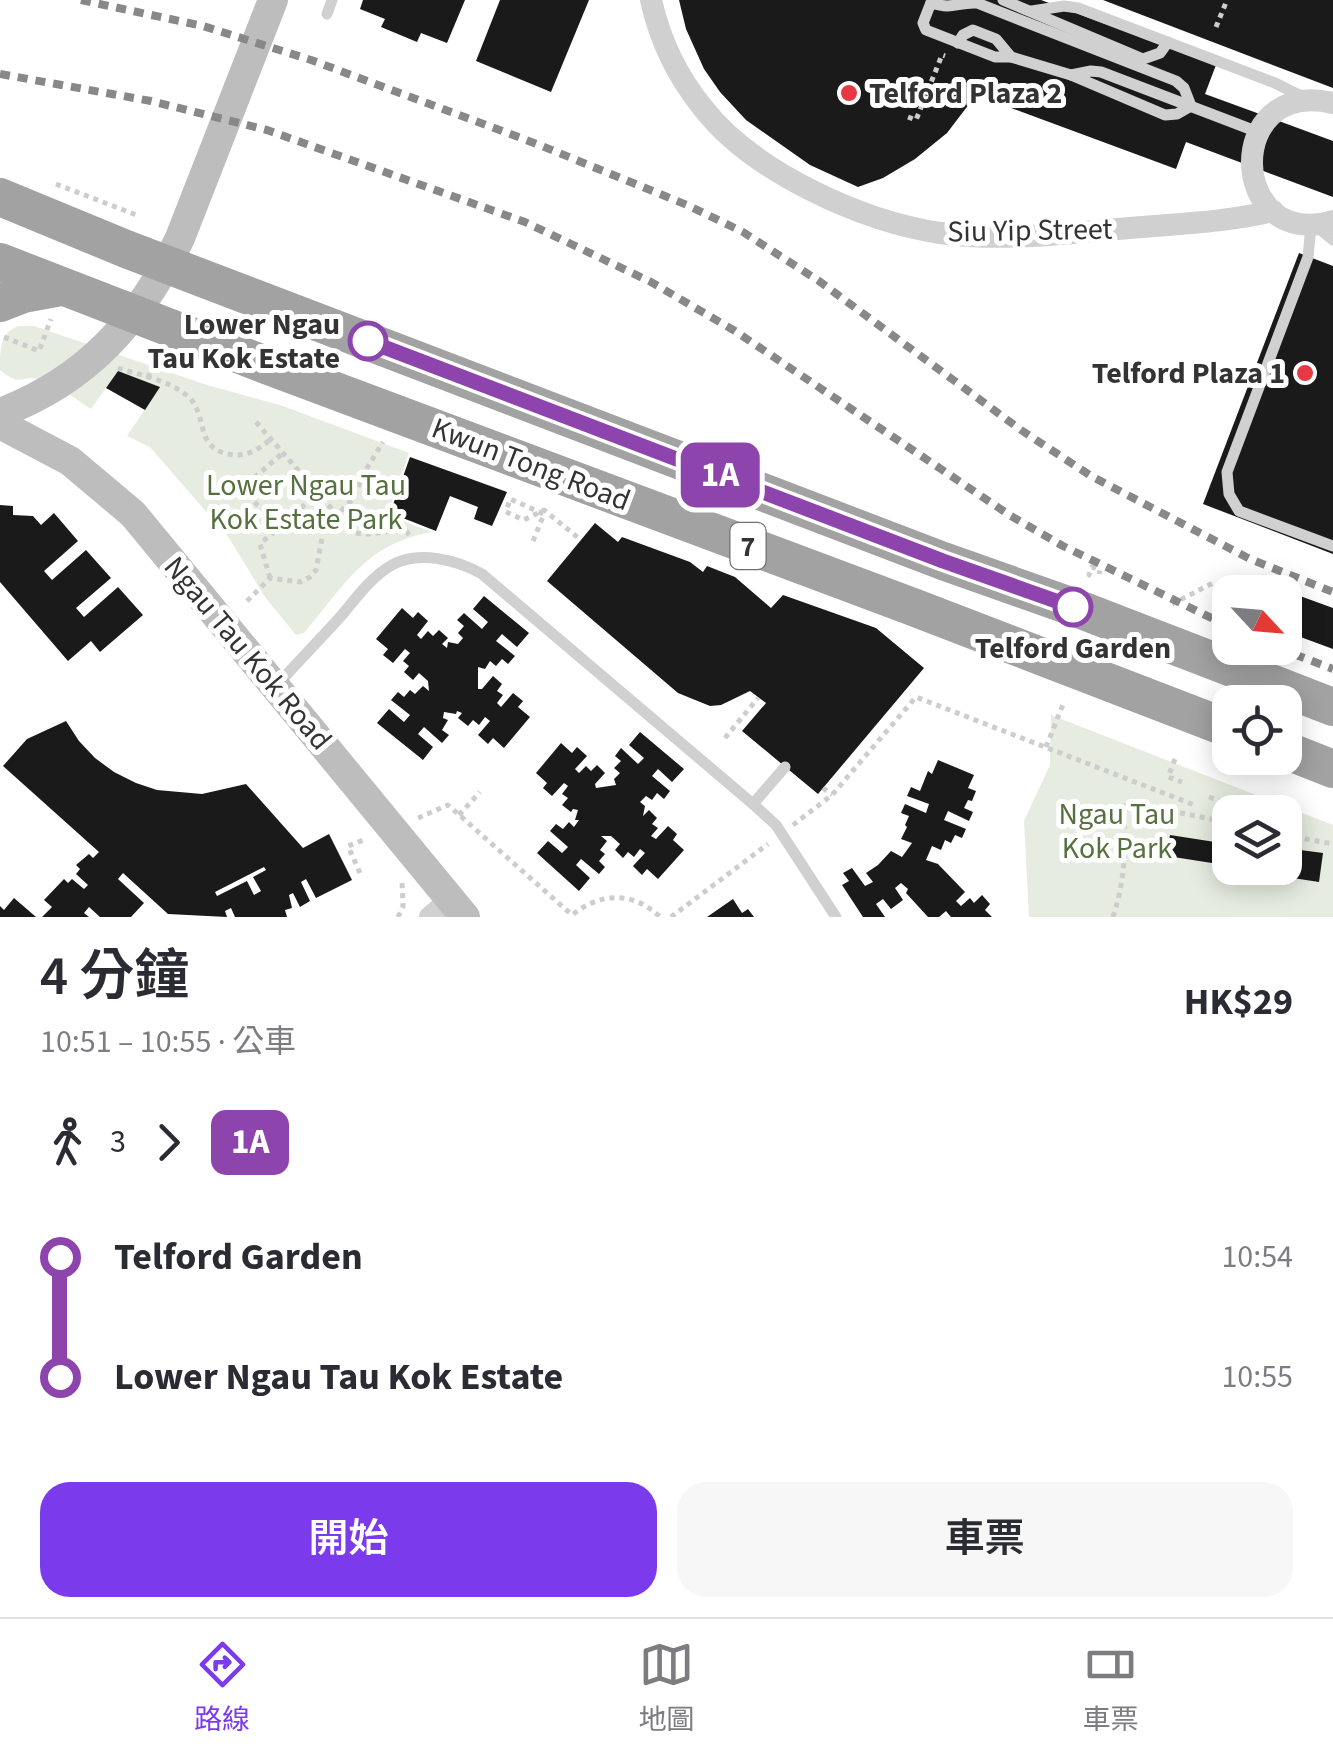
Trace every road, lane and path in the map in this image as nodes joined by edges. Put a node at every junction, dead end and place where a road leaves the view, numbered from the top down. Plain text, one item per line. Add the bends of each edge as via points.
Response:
1 (273, 0) edge
2 (332, 0) edge
3 (651, 0) edge
4 (1003, 0) edge
5 (1227, 0) edge
6 (932, 1) edge
7 (1032, 11) junction
8 (327, 14) dead end
9 (1216, 27) dead end
10 (1168, 42) junction
11 (951, 59) dead end
12 (1324, 98) edge
13 (1191, 106) junction
14 (908, 117) dead end
15 (1258, 132) junction
16 (56, 184) dead end
17 (0, 197) edge
18 (1272, 210) junction
19 (139, 216) dead end
20 (1323, 228) edge
21 (0, 262) edge
22 (61, 287) junction
23 (2, 320) edge
24 (46, 335) dead end
25 (156, 352) dead end
26 (110, 365) dead end
27 (148, 378) junction
28 (0, 413) edge
29 (256, 422) dead end
30 (0, 424) edge
31 (271, 439) junction
32 (382, 443) dead end
33 (282, 453) junction
34 (317, 494) junction
35 (336, 516) junction
36 (278, 528) junction
37 (411, 537) dead end
38 (581, 540) dead end
39 (533, 541) dead end
40 (1333, 546) edge
41 (1099, 574) dead end
42 (1091, 576) dead end
43 (270, 578) junction
44 (1212, 584) edge
45 (246, 601) dead end
46 (1172, 604) dead end
47 (276, 686) junction
48 (758, 698) dead end
49 (1064, 702) dead end
50 (1333, 706) edge
51 (1212, 723) edge
52 (724, 738) dead end
53 (1046, 747) junction
54 (1302, 757) edge
55 (1176, 759) dead end
56 (785, 767) dead end
57 (1333, 769) edge
58 (1182, 782) dead end
59 (824, 788) dead end
60 (480, 792) dead end
61 (832, 796) junction
62 (753, 804) junction
63 (1197, 806) dead end
64 (1212, 819) edge
65 (788, 828) dead end
66 (1302, 838) edge
67 (774, 840) dead end
68 (1333, 844) edge
69 (402, 878) dead end
70 (449, 911) edge
71 (398, 917) edge
72 (660, 917) edge
73 (671, 917) edge
74 (836, 917) edge
75 (1113, 917) edge

1 - 28 main road via 180,238 147,298 77,372
2 - 8 lane
3 - 18 street, Siu Yip Street via 658,30 704,111 739,144 813,191 877,218 942,233 1011,236
4 - 7 lane
5 - 9 path
6 - 13 lane via 947,8 977,2 1176,81
6 - 13 lane via 923,26 958,43 1071,75 1101,72
7 - 10 lane via 1078,8
7 - 10 lane via 1143,59
10 - 12 lane
11 - 14 path via 942,56 916,120
12 - 15 street via 1288,105
13 - 15 lane
15 - 18 street via 1253,182
16 - 19 path
17 - 50 highway, Kwun Tong Road / 7
18 - 20 street
20 - 40 lane via 1227,472 1238,511
21 - 22 highway, Kwun Tong Road / 7
22 - 23 highway via 23,294
22 - 51 highway, Kwun Tong Road / 7
23 - 24 path via 40,350
25 - 27 path
26 - 27 path
27 - 31 path via 188,395 215,450 247,454
29 - 31 path
30 - 47 main road, Ngau Tau Kok Road via 70,461 133,514
31 - 33 path
32 - 35 path via 352,500
33 - 34 path
33 - 36 path via 242,488
34 - 35 path
34 - 36 path
35 - 37 path via 362,535 397,530
35 - 43 path via 324,528 310,577
36 - 43 path via 260,544
38 - 39 path via 544,510 524,520 506,512 510,499 544,514
41 - 42 path via 1092,567
43 - 45 path
44 - 46 path
47 - 62 lane via 390,566 425,558 451,561 482,574
47 - 70 main road, Ngau Tau Kok Road
48 - 52 path
49 - 53 path
53 - 61 path via 916,696
53 - 63 path
54 - 57 highway
55 - 58 path via 1168,777
56 - 62 lane
59 - 61 path
60 - 72 path via 459,815 572,916 597,900 623,897
61 - 65 path
62 - 74 lane via 776,825
64 - 75 path via 1123,806 1126,853
66 - 68 path
67 - 73 path
69 - 71 path

